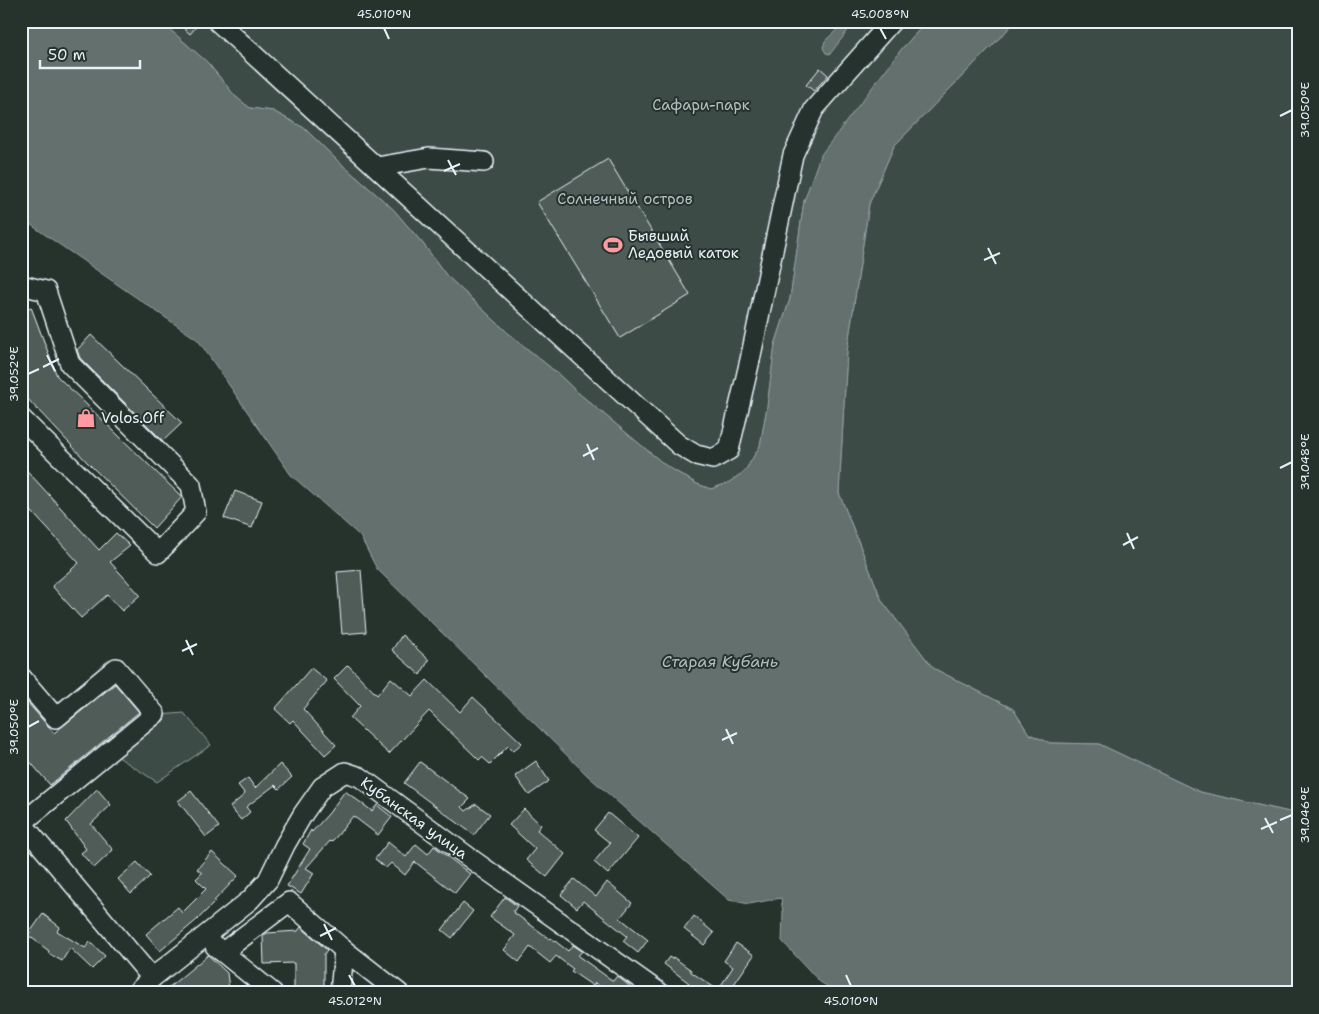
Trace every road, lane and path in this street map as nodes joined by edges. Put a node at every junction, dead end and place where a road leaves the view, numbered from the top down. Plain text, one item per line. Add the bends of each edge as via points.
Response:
1 (217, 21) edge
2 (892, 21) edge
3 (484, 162) dead end
4 (377, 167) junction
5 (21, 286) edge
6 (21, 418) edge
7 (21, 676) edge
8 (22, 823) edge
9 (204, 938) junction
10 (344, 950) junction
11 (223, 952) junction
12 (152, 978) junction
13 (266, 991) edge
14 (136, 993) edge
15 (340, 993) edge
16 (400, 993) edge
17 (660, 993) edge

1 - 4 street
2 - 4 street via 814,109 793,156 729,450 713,459 679,446
3 - 4 street via 429,158
5 - 6 street via 46,291 70,364 191,484 196,512 158,553
7 - 8 street via 56,718 116,668 155,714
8 - 12 street
9 - 11 street
9 - 12 street, Кубанская улица
9 - 17 street, Кубанская улица via 250,900 268,880 285,845 322,787 345,772 360,776 474,862
10 - 11 street via 289,902
10 - 15 street
10 - 16 street
11 - 13 street
12 - 14 street, Кубанская улица

